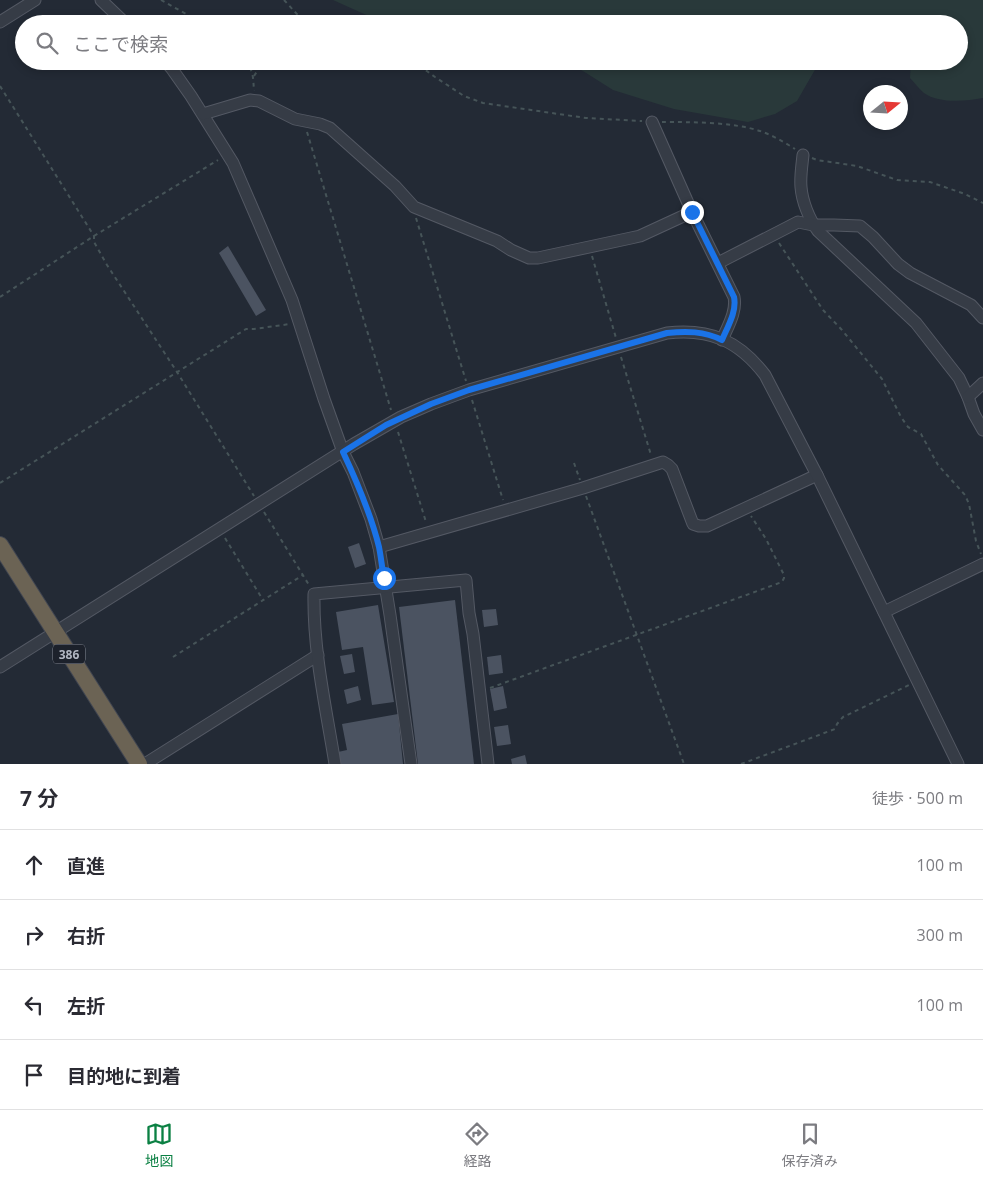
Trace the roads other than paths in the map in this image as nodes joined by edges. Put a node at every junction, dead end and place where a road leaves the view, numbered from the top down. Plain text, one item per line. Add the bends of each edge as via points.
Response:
1 (36, 0) edge
2 (101, 0) edge
3 (117, 15) edge
4 (0, 22) edge
5 (173, 70) edge
6 (203, 114) junction
7 (652, 122) road end
8 (803, 155) road end
9 (692, 212) junction
10 (813, 225) junction
11 (718, 263) junction
12 (983, 318) edge
13 (722, 340) junction
14 (983, 383) edge
15 (968, 397) junction
16 (983, 430) edge
17 (343, 452) junction
18 (817, 475) junction
19 (0, 545) edge
20 (379, 547) junction
21 (983, 564) edge
22 (385, 587) junction
23 (884, 612) junction
24 (56, 633) junction
25 (318, 656) junction
26 (0, 667) edge
27 (139, 764) edge
28 (146, 764) edge
29 (335, 764) edge
30 (411, 764) edge
31 (488, 764) edge
32 (958, 764) edge

1 - 4 street
2 - 3 street
5 - 6 street
6 - 9 street via 250,100 259,101 295,119 330,128 414,207 497,241 529,258 640,236
6 - 17 street via 233,163 292,300
7 - 9 street
8 - 10 street via 801,187
9 - 11 street
10 - 11 street via 798,222
10 - 12 street via 860,226 910,273 971,304
10 - 15 street via 916,323 959,378
11 - 13 street via 735,303
13 - 17 street via 698,332 667,333 469,390 394,421
13 - 18 street via 743,351 765,375
14 - 15 street
15 - 16 street
17 - 20 street
17 - 24 street
18 - 20 street via 707,526 699,526 694,524 672,469 663,462
18 - 23 street
19 - 24 highway, 386
20 - 22 street
21 - 23 street
22 - 25 street via 314,594
22 - 30 street
22 - 31 street via 466,580
23 - 32 street
24 - 26 street
24 - 27 highway, 386
25 - 28 street
25 - 29 street

